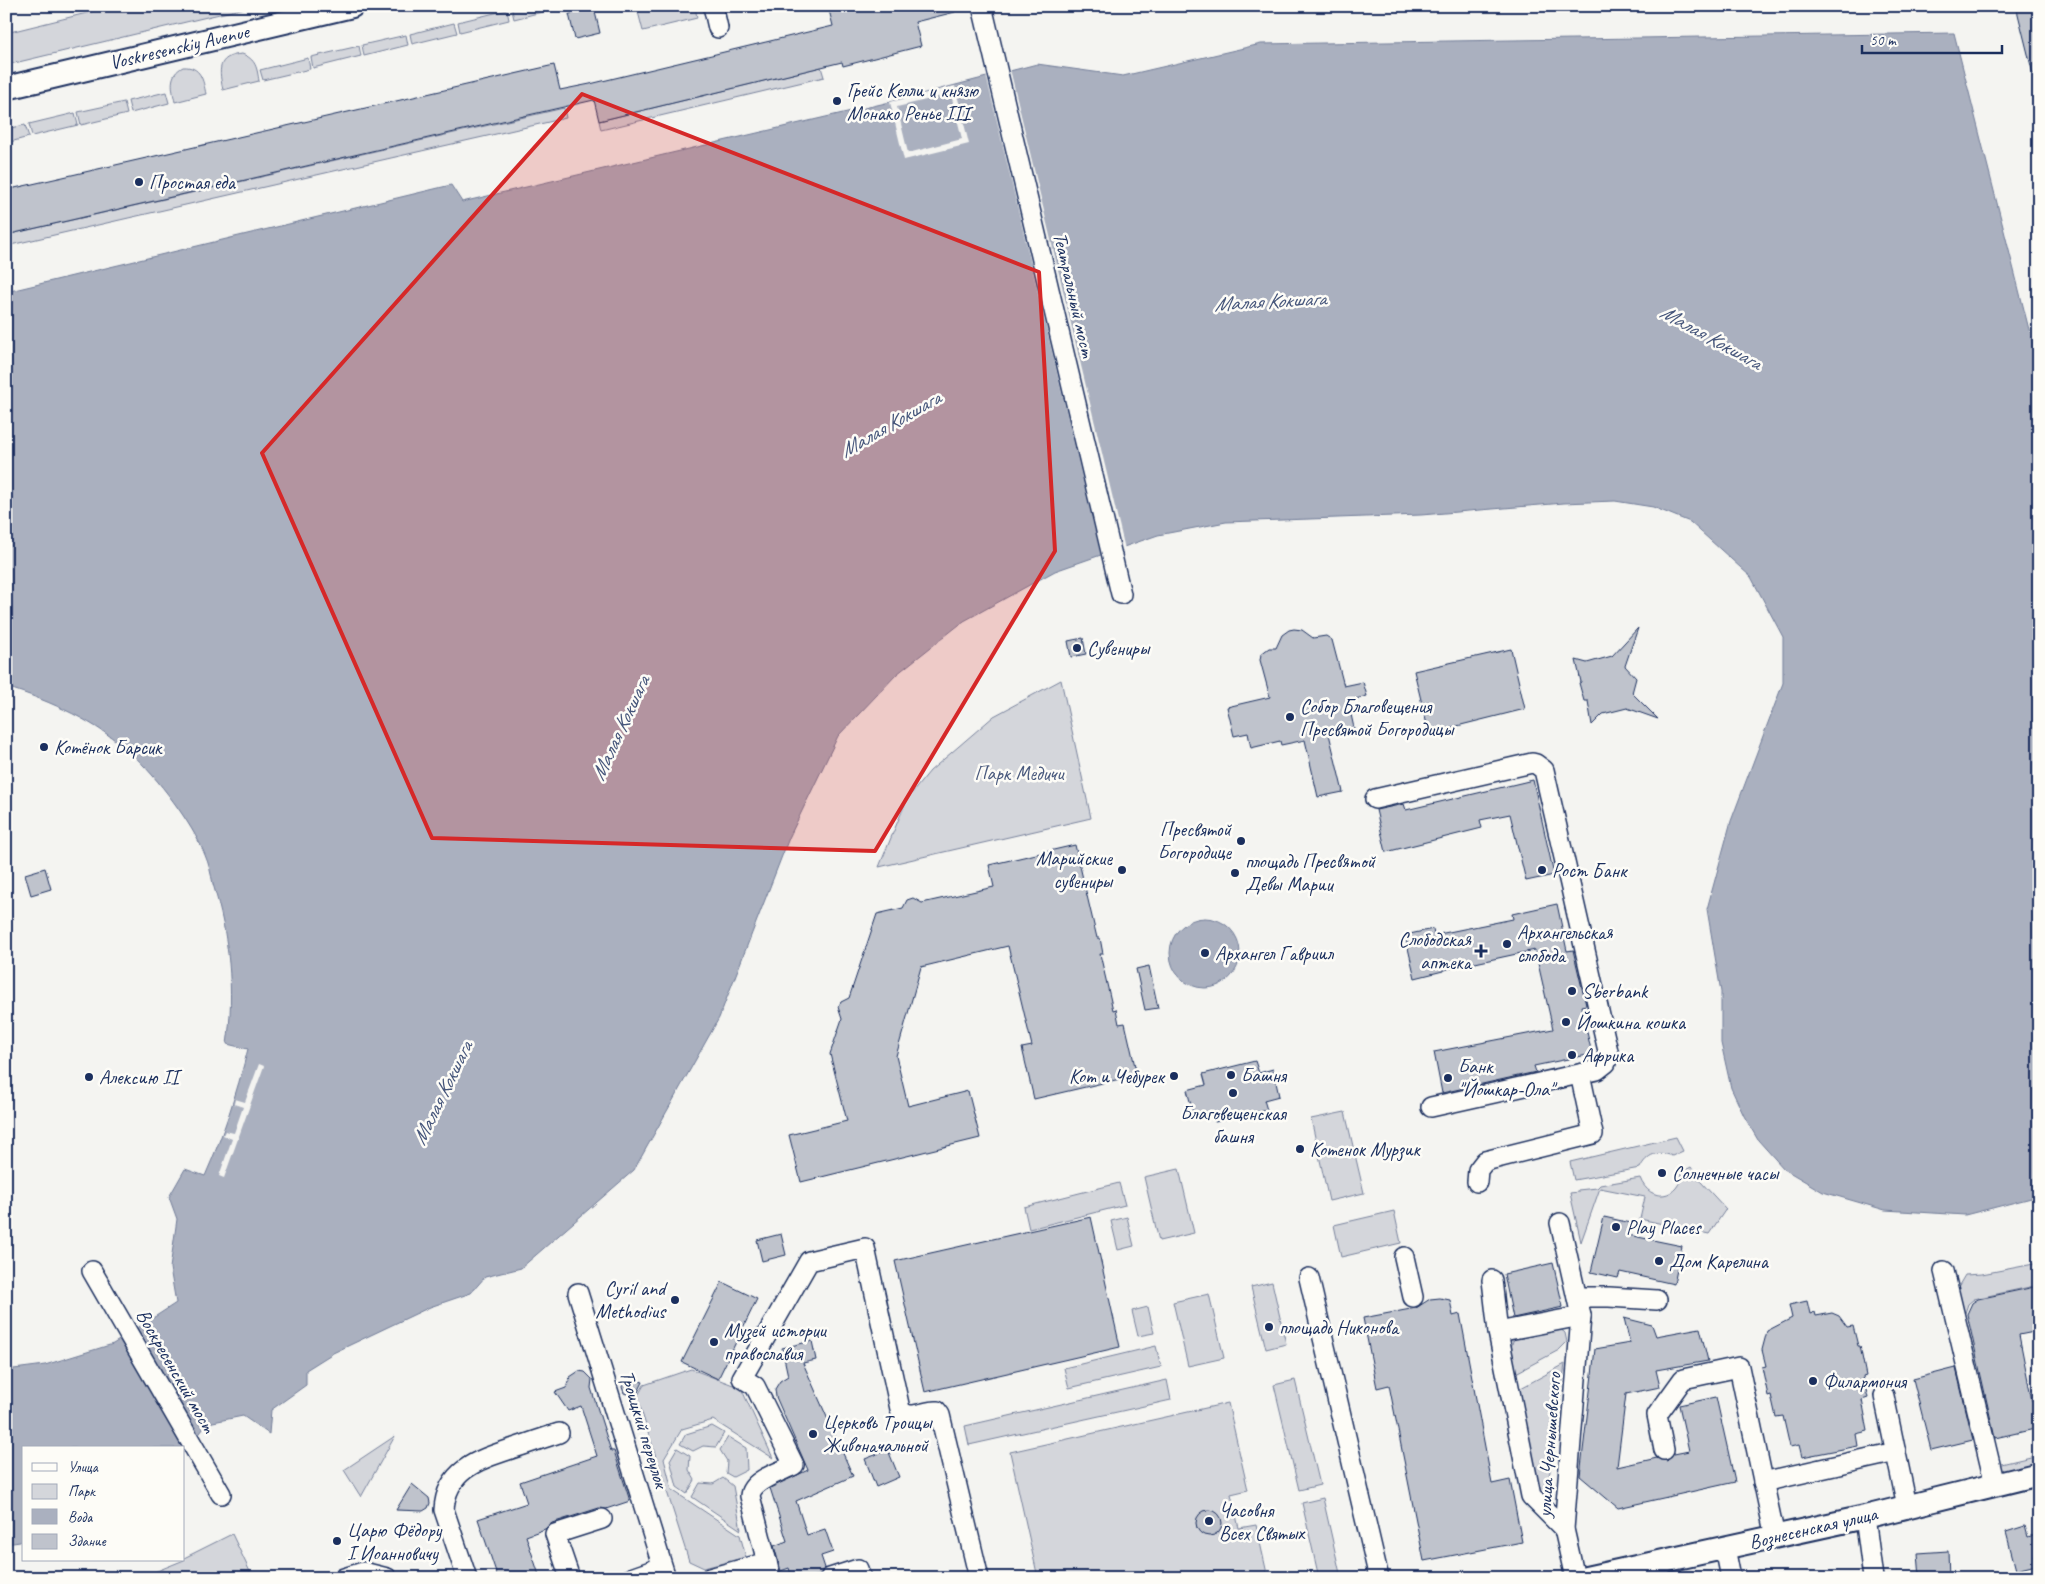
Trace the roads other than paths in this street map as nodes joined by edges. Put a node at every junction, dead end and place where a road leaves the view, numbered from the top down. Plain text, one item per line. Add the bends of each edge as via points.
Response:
1 (352, 6) edge
2 (713, 6) edge
3 (982, 6) edge
4 (302, 12) edge
5 (718, 28) dead end
6 (6, 88) edge
7 (1121, 594) dead end
8 (1375, 799) dead end
9 (1580, 1074) junction
10 (1432, 1107) dead end
11 (1477, 1182) dead end
12 (1560, 1223) dead end
13 (1404, 1257) dead end
14 (92, 1270) dead end
15 (1944, 1271) dead end
16 (1309, 1278) dead end
17 (1492, 1280) dead end
18 (578, 1293) dead end
19 (1413, 1297) dead end
20 (1657, 1300) dead end
21 (1579, 1306) junction
22 (1498, 1332) junction
23 (1884, 1396) dead end
24 (559, 1433) dead end
25 (1664, 1450) dead end
26 (1896, 1452) junction
27 (2039, 1474) edge
28 (1763, 1482) junction
29 (1995, 1485) junction
30 (221, 1494) dead end
31 (1907, 1506) junction
32 (1865, 1516) junction
33 (602, 1518) dead end
34 (1564, 1528) junction
35 (1775, 1537) junction
36 (1725, 1548) junction
37 (769, 1570) edge
38 (1659, 1570) edge
39 (664, 1572) edge
40 (344, 1578) edge
41 (387, 1578) edge
42 (467, 1578) edge
43 (570, 1578) edge
44 (631, 1578) edge
45 (710, 1578) edge
46 (830, 1578) edge
47 (861, 1578) edge
48 (979, 1578) edge
49 (1379, 1578) edge
50 (1575, 1578) edge
51 (1586, 1578) edge
52 (1731, 1578) edge
53 (1873, 1578) edge

1 - 4 main road, Voskresenskiy Avenue
2 - 5 street
3 - 7 street, Театральный мост
4 - 6 main road, Voskresenskiy Avenue
8 - 9 street via 1536,764 1544,770 1608,1051 1602,1067
9 - 10 street
9 - 11 street via 1593,1134 1485,1161 1478,1170
12 - 21 street, улица Чернышевского
13 - 19 street
14 - 30 street, Воскресенский мост
15 - 29 street
16 - 49 street
17 - 22 street
18 - 39 street, Троицкий переулок
20 - 21 street via 1609,1297
21 - 22 street
21 - 34 street, улица Чернышевского
22 - 34 street via 1531,1496
23 - 26 street
24 - 42 street via 480,1460 462,1472 448,1489 444,1510
25 - 28 street via 1657,1415 1683,1379 1739,1367
26 - 28 street
26 - 31 street
27 - 29 main road, Вознесенская улица
28 - 35 street
29 - 31 main road, Вознесенская улица
31 - 32 main road, Вознесенская улица
32 - 35 main road, Вознесенская улица
32 - 53 street
33 - 43 street via 555,1534
34 - 50 street, улица Чернышевского
35 - 36 main road, Вознесенская улица
36 - 38 main road, Вознесенская улица
36 - 52 street
37 - 45 street
37 - 48 street via 751,1491 755,1485 794,1465 755,1386 742,1378 809,1261 865,1248 900,1409 908,1416 932,1410 940,1415
38 - 51 main road, Вознесенская улица
39 - 44 street
40 - 41 street via 363,1572
46 - 47 street via 858,1569

